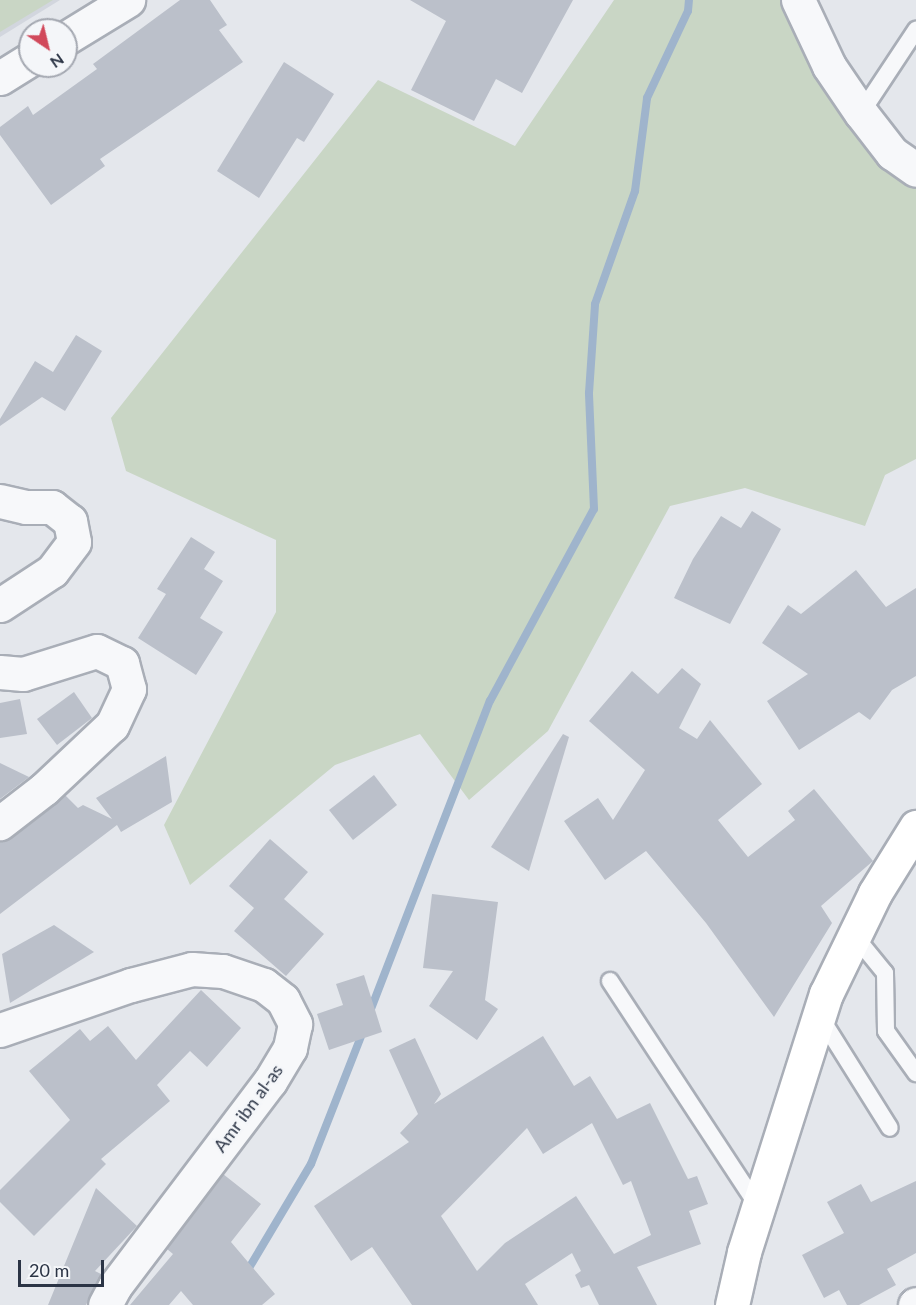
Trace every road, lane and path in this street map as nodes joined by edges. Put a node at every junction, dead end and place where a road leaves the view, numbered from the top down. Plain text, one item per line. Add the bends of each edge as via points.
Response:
1 (128, 0) edge
2 (798, 0) edge
3 (916, 30) edge
4 (78, 31) edge
5 (18, 67) edge
6 (0, 78) edge
7 (861, 113) junction
8 (916, 170) edge
9 (0, 501) edge
10 (0, 605) edge
11 (0, 672) edge
12 (0, 823) edge
13 (916, 827) edge
14 (854, 935) junction
15 (610, 981) dead end
16 (819, 1015) junction
17 (0, 1030) edge
18 (916, 1073) edge
19 (890, 1128) dead end
20 (759, 1207) junction
21 (105, 1305) edge
22 (732, 1305) edge

1 - 4 street
2 - 7 street via 829,66
3 - 7 lane
5 - 6 street
7 - 8 street via 892,153
9 - 10 street via 52,507 70,521 74,542 52,571
11 - 12 street via 22,674 97,651 122,663 129,689 112,725 44,789
13 - 14 street
14 - 16 street
14 - 18 lane via 885,973 886,1031
15 - 20 lane
16 - 19 lane
16 - 20 street
17 - 21 street, Amr ibn al-as via 131,985 192,969 223,971 264,984 283,1000 295,1024 290,1048 270,1081 115,1286
20 - 22 street

